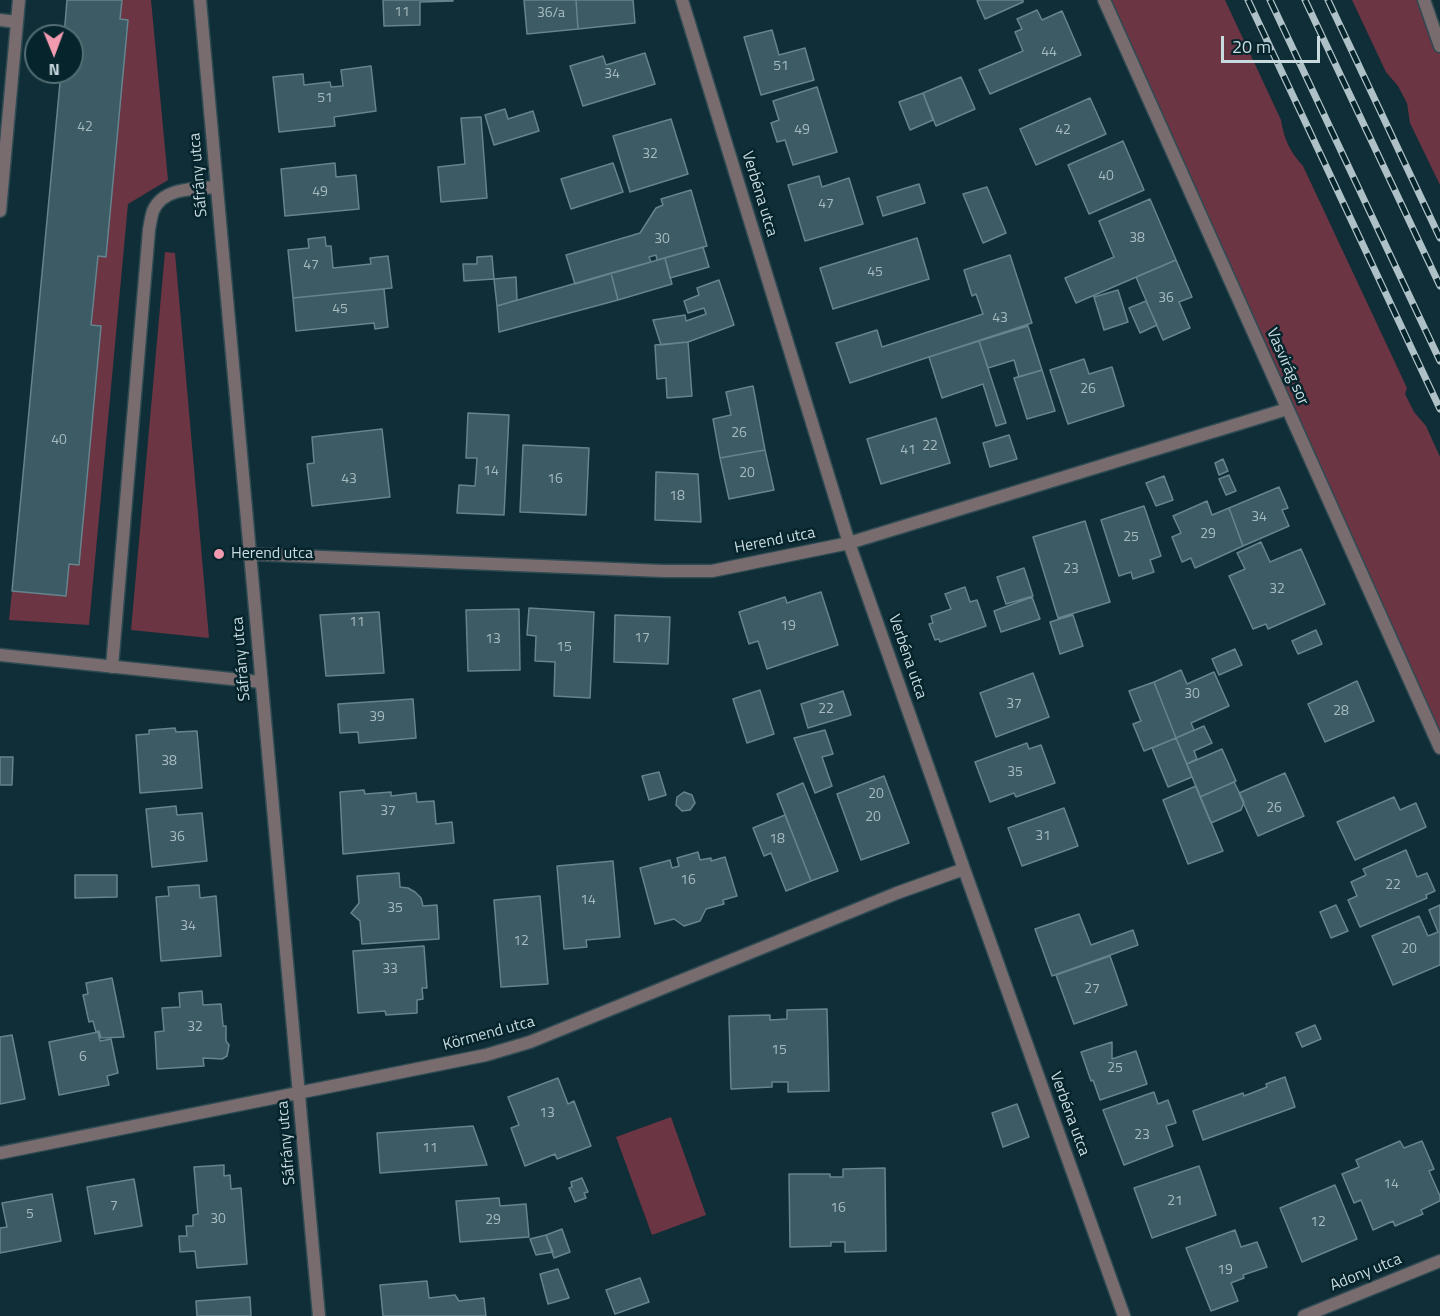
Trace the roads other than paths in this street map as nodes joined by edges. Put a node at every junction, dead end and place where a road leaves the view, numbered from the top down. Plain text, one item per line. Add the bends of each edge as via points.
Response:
1 (19, 0) edge
2 (200, 0) edge
3 (682, 0) edge
4 (1104, 0) edge
5 (1424, 0) edge
6 (0, 20) edge
7 (17, 22) junction
8 (1440, 46) edge
9 (216, 187) junction
10 (0, 211) edge
11 (1287, 409) junction
12 (849, 543) junction
13 (250, 554) junction
14 (0, 655) edge
15 (112, 667) junction
16 (261, 682) junction
17 (1440, 748) edge
18 (964, 868) junction
19 (298, 1092) junction
20 (0, 1153) edge
21 (1440, 1261) edge
22 (319, 1316) edge
23 (1124, 1316) edge
24 (1304, 1316) edge

1 - 7 street
2 - 9 street, Sáfrány utca
3 - 12 street, Verbéna utca
4 - 11 street, Vasvirág sor
5 - 8 street
6 - 7 street
7 - 10 street
9 - 13 street, Sáfrány utca
9 - 15 street via 167,195 154,209 148,230
11 - 12 street, Herend utca
11 - 17 street, Vasvirág sor
12 - 13 street, Herend utca via 712,571
12 - 18 street, Verbéna utca
13 - 16 street, Sáfrány utca
14 - 15 street
15 - 16 street
16 - 19 street, Sáfrány utca
18 - 19 street, Körmend utca via 530,1042 486,1055
18 - 23 street, Verbéna utca
19 - 20 street, Körmend utca
19 - 22 street, Sáfrány utca
21 - 24 street, Adony utca

